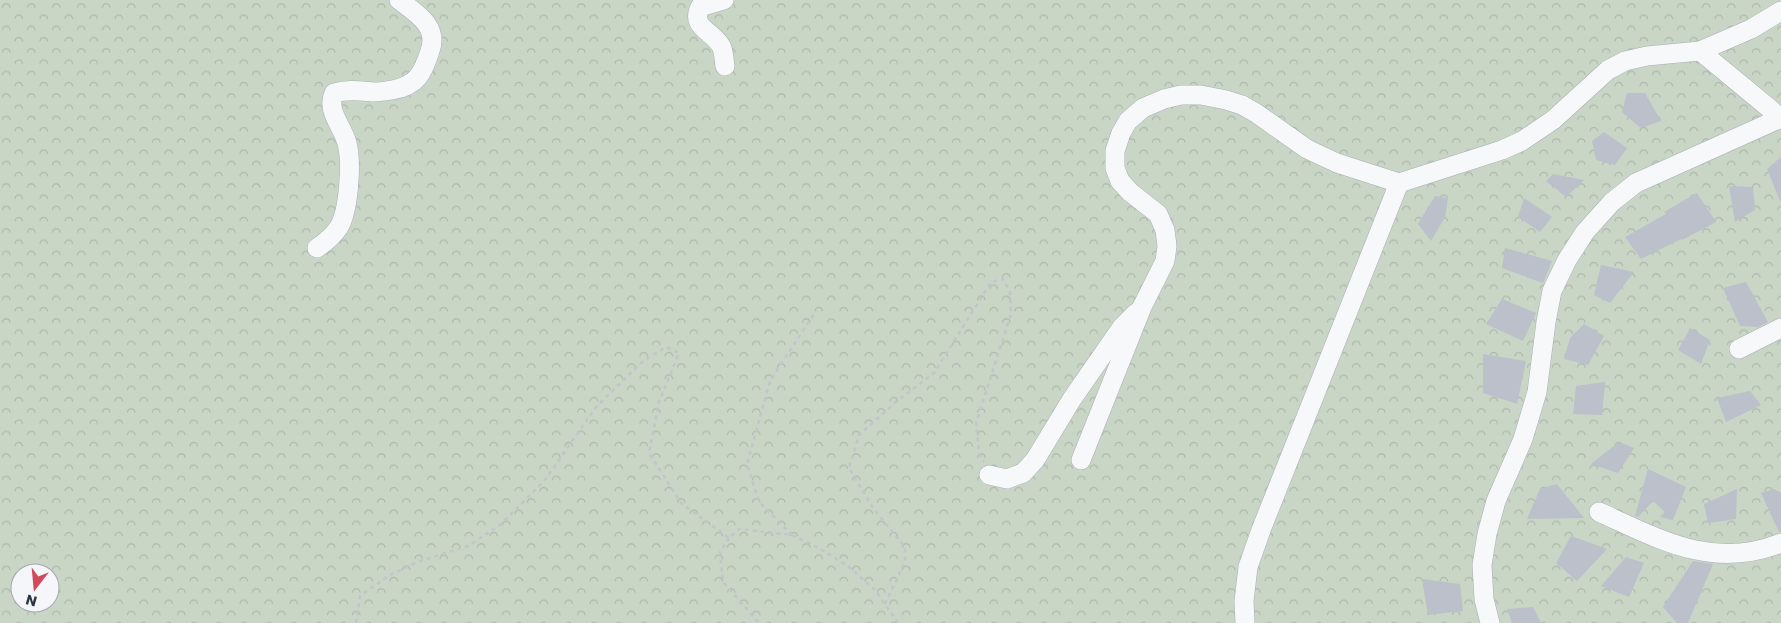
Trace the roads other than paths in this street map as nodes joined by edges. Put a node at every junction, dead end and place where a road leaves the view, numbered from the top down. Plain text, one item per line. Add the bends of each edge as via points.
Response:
1 (399, 0) edge
2 (724, 0) edge
3 (1781, 11) edge
4 (1700, 51) junction
5 (725, 66) dead end
6 (1781, 118) edge
7 (1399, 183) junction
8 (317, 248) dead end
9 (1142, 307) junction
10 (1781, 328) edge
11 (1739, 350) dead end
12 (1081, 460) dead end
13 (989, 475) road end
14 (1599, 512) dead end
15 (1781, 543) edge
16 (1245, 623) edge
17 (1490, 623) edge

1 - 8 street via 427,23 432,48 424,69 415,81 401,88 334,93 330,102 332,112 348,146 346,206 340,226 329,240
2 - 5 street via 700,7 696,15 698,23 722,46
3 - 4 street via 1751,29
4 - 6 street
4 - 7 street via 1625,61 1608,70 1553,120 1522,140 1502,150
6 - 17 street via 1636,183 1612,202 1585,232 1566,260 1552,291 1537,392 1487,534 1482,565 1484,599
7 - 9 street via 1307,149 1256,113 1226,100 1181,95 1143,108 1128,121 1115,151 1120,181 1158,214 1165,230 1167,246 1164,261
7 - 16 street via 1248,567
9 - 12 street
9 - 13 street via 1122,327 1023,474 1007,478
10 - 11 street
14 - 15 street via 1676,546 1705,552 1749,553

